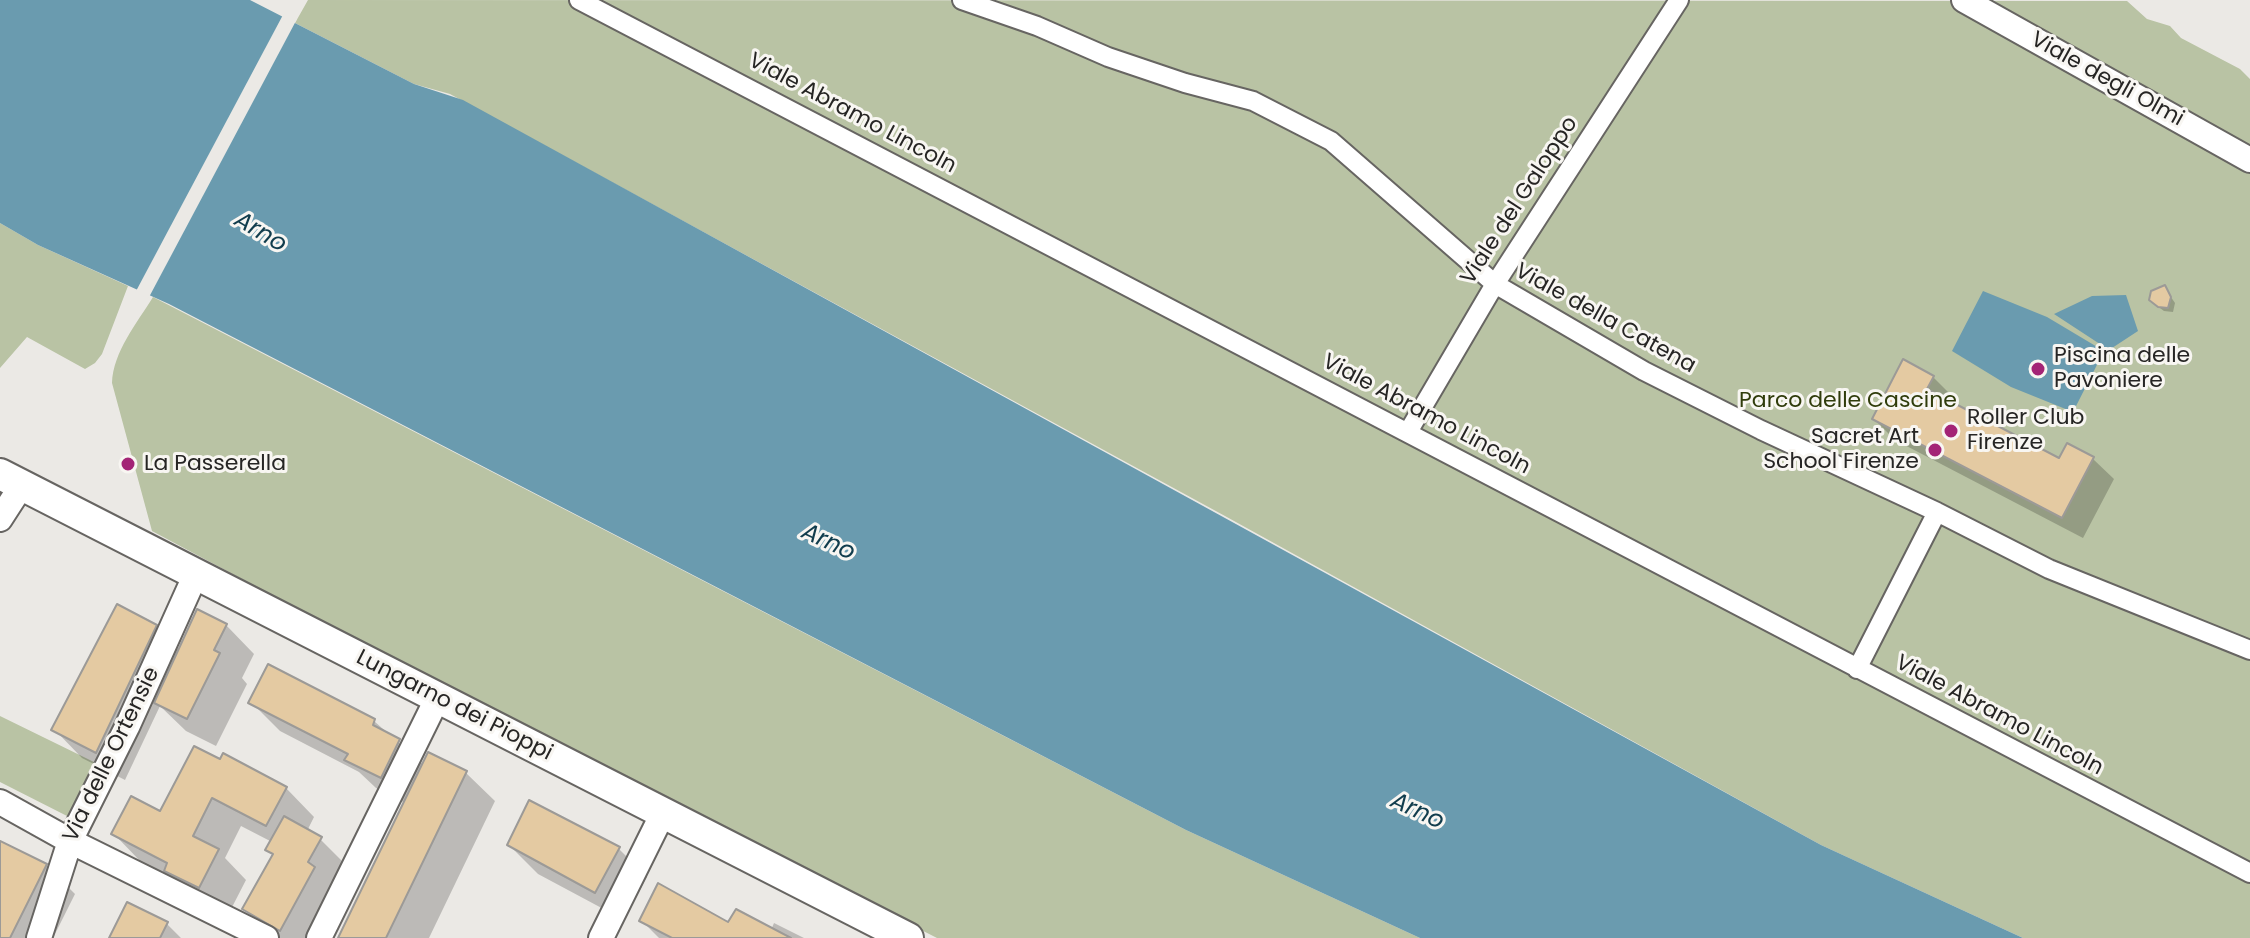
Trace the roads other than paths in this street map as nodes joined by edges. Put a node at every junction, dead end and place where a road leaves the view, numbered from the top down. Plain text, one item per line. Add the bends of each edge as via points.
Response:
1 (579, 0) edge
2 (962, 0) edge
3 (1679, 0) edge
4 (1964, 0) edge
5 (2250, 160) edge
6 (1495, 284) junction
7 (1408, 432) junction
8 (11, 480) edge
9 (1937, 512) junction
10 (0, 519) edge
11 (195, 576) junction
12 (2250, 650) edge
13 (1857, 669) junction
14 (438, 697) junction
15 (0, 802) edge
16 (663, 813) junction
17 (70, 841) junction
18 (2250, 873) edge
19 (39, 938) edge
20 (266, 938) edge
21 (319, 938) edge
22 (601, 938) edge
23 (908, 938) edge

1 - 7 street, Viale Abramo Lincoln
2 - 6 street, Viale della Catena via 1108,57 1253,101 1331,141
3 - 6 street, Viale del Galoppo
4 - 5 street, Viale degli Olmi
6 - 7 street, Viale del Galoppo
6 - 9 street, Viale della Catena via 1644,371
7 - 13 street, Viale Abramo Lincoln
8 - 10 street
8 - 11 street, Lungarno dei Pioppi
9 - 12 street, Viale della Catena via 2049,569
9 - 13 street
11 - 14 street, Lungarno dei Pioppi
11 - 17 street, Via delle Ortensie
13 - 18 street, Viale Abramo Lincoln
14 - 16 street, Lungarno dei Pioppi
14 - 21 street
15 - 17 street
16 - 22 street
16 - 23 street, Lungarno dei Pioppi
17 - 19 street, Via delle Ortensie
17 - 20 street

